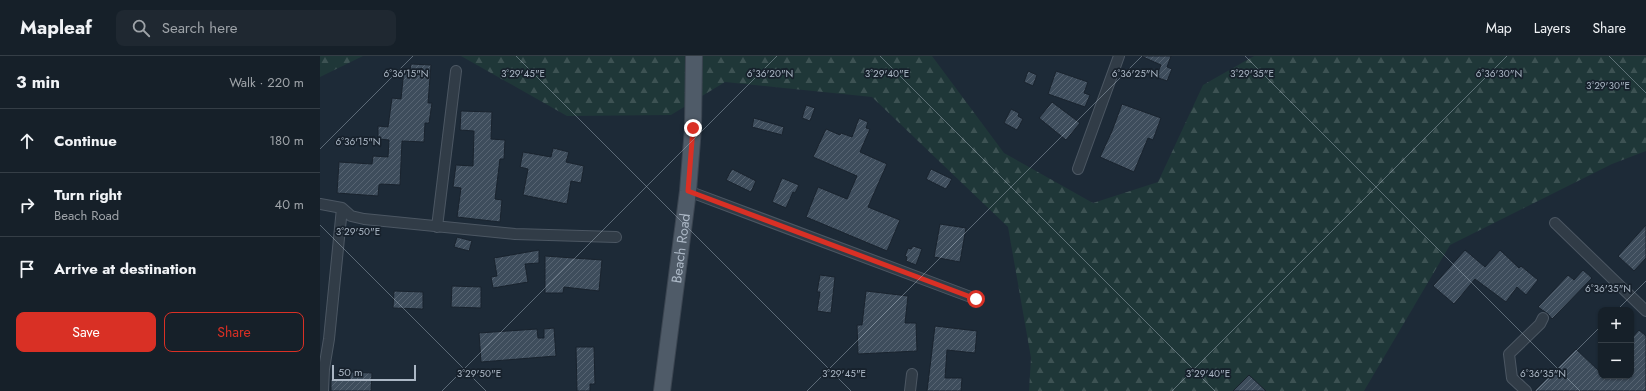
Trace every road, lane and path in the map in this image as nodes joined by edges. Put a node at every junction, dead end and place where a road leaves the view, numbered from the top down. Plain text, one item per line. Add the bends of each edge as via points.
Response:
1 (694, 56) edge
2 (1119, 56) edge
3 (456, 71) dead end
4 (1078, 169) dead end
5 (688, 191) junction
6 (320, 204) edge
7 (342, 208) junction
8 (1555, 223) dead end
9 (438, 227) junction
10 (616, 237) dead end
11 (976, 299) dead end
12 (1646, 311) edge
13 (1543, 318) dead end
14 (322, 369) edge
15 (912, 374) dead end
16 (322, 391) edge
17 (662, 391) edge
18 (910, 391) edge
19 (1526, 391) edge

1 - 5 main road, Beach Road via 693,128
2 - 4 street
3 - 9 street
5 - 11 street
5 - 17 main road, Beach Road
6 - 7 street
7 - 9 street via 351,216
7 - 14 street via 329,339
8 - 12 street
9 - 10 street via 515,234
13 - 19 street via 1509,354 1512,378
14 - 16 street
15 - 18 street

